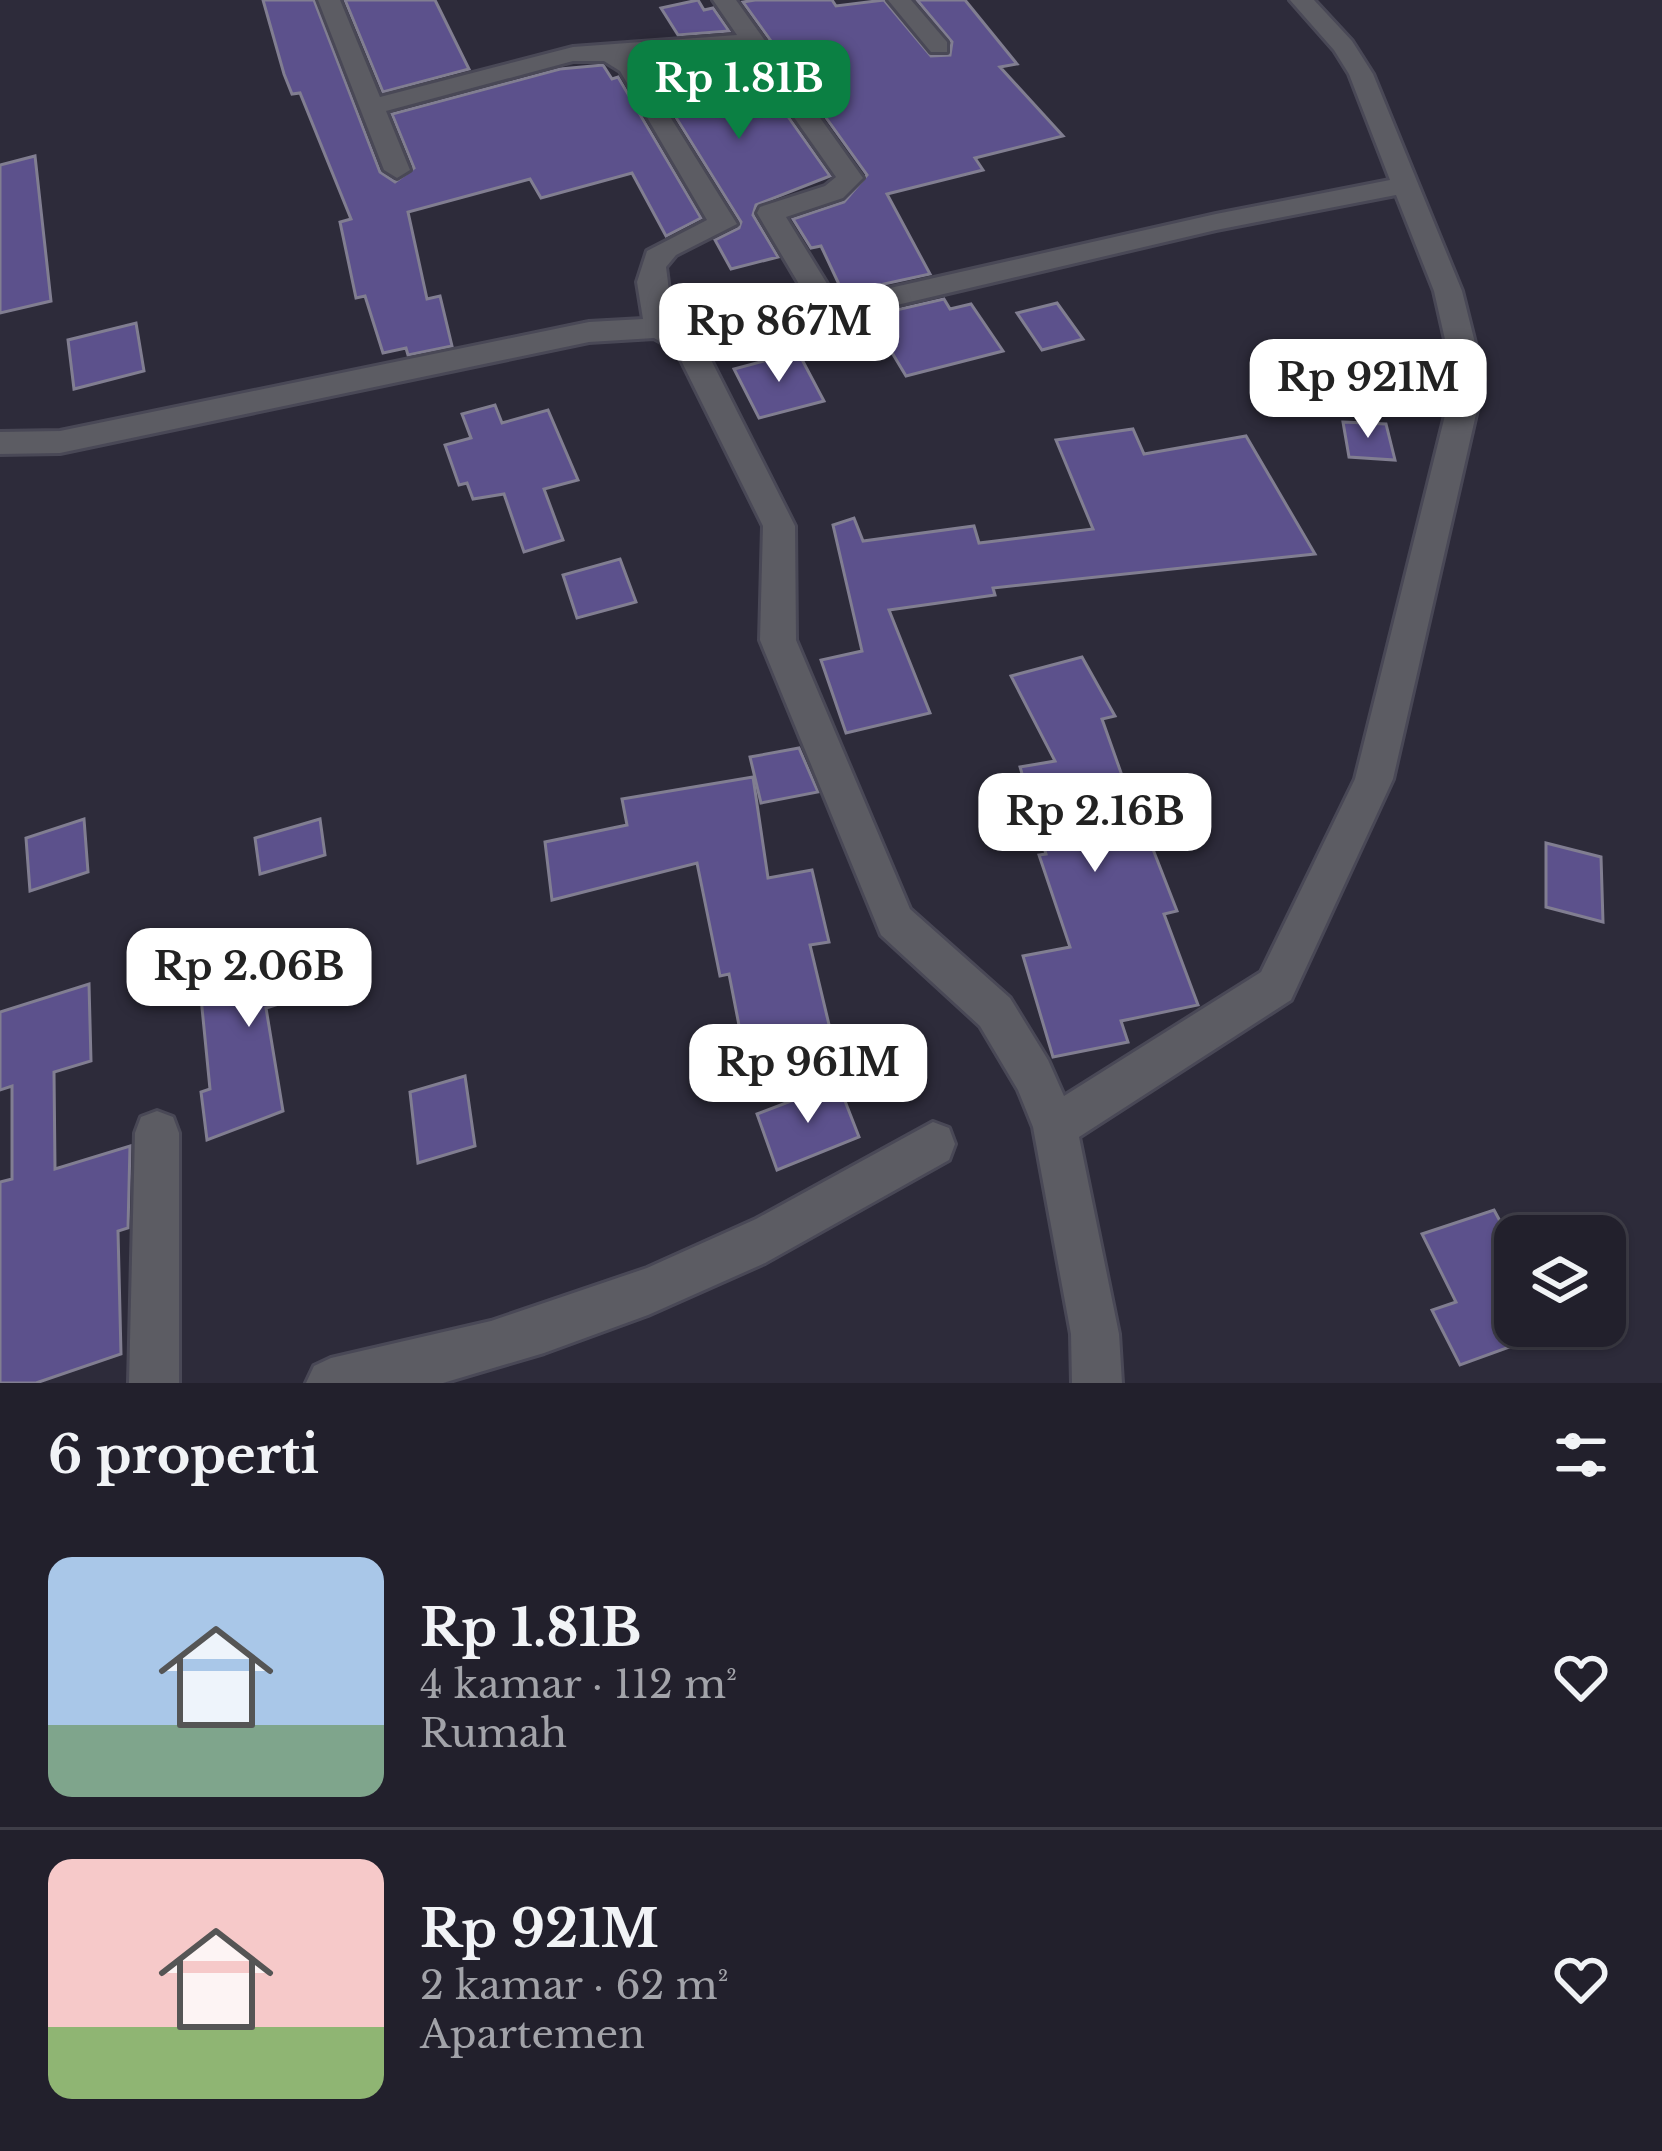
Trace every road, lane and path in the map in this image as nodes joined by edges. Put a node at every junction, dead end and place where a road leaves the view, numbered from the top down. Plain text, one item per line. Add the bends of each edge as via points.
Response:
1 (329, 0) edge
2 (724, 0) edge
3 (899, 0) edge
4 (1301, 0) edge
5 (752, 40) junction
6 (939, 47) dead end
7 (609, 54) junction
8 (371, 106) junction
9 (397, 170) dead end
10 (1405, 185) junction
11 (770, 213) junction
12 (723, 224) junction
13 (831, 314) junction
14 (674, 336) junction
15 (0, 443) edge
16 (1055, 1127) junction
17 (157, 1133) dead end
18 (933, 1144) dead end
19 (154, 1383) edge
20 (331, 1383) edge
21 (1097, 1383) edge

1 - 8 street
2 - 5 street
3 - 6 street
4 - 10 street via 1361,74
5 - 7 street
5 - 11 street via 850,178 834,192
7 - 8 street via 573,54
7 - 12 street via 628,66
8 - 9 street
10 - 13 street
10 - 16 street via 1448,290 1469,379 1374,779 1276,986
11 - 12 street
11 - 13 street
12 - 14 street via 666,248 647,272
13 - 14 street
14 - 15 street via 589,332 60,442
14 - 16 street via 779,526 778,640 895,922 995,1012
16 - 21 street
17 - 19 street
18 - 20 street via 748,1247 598,1309 419,1367

